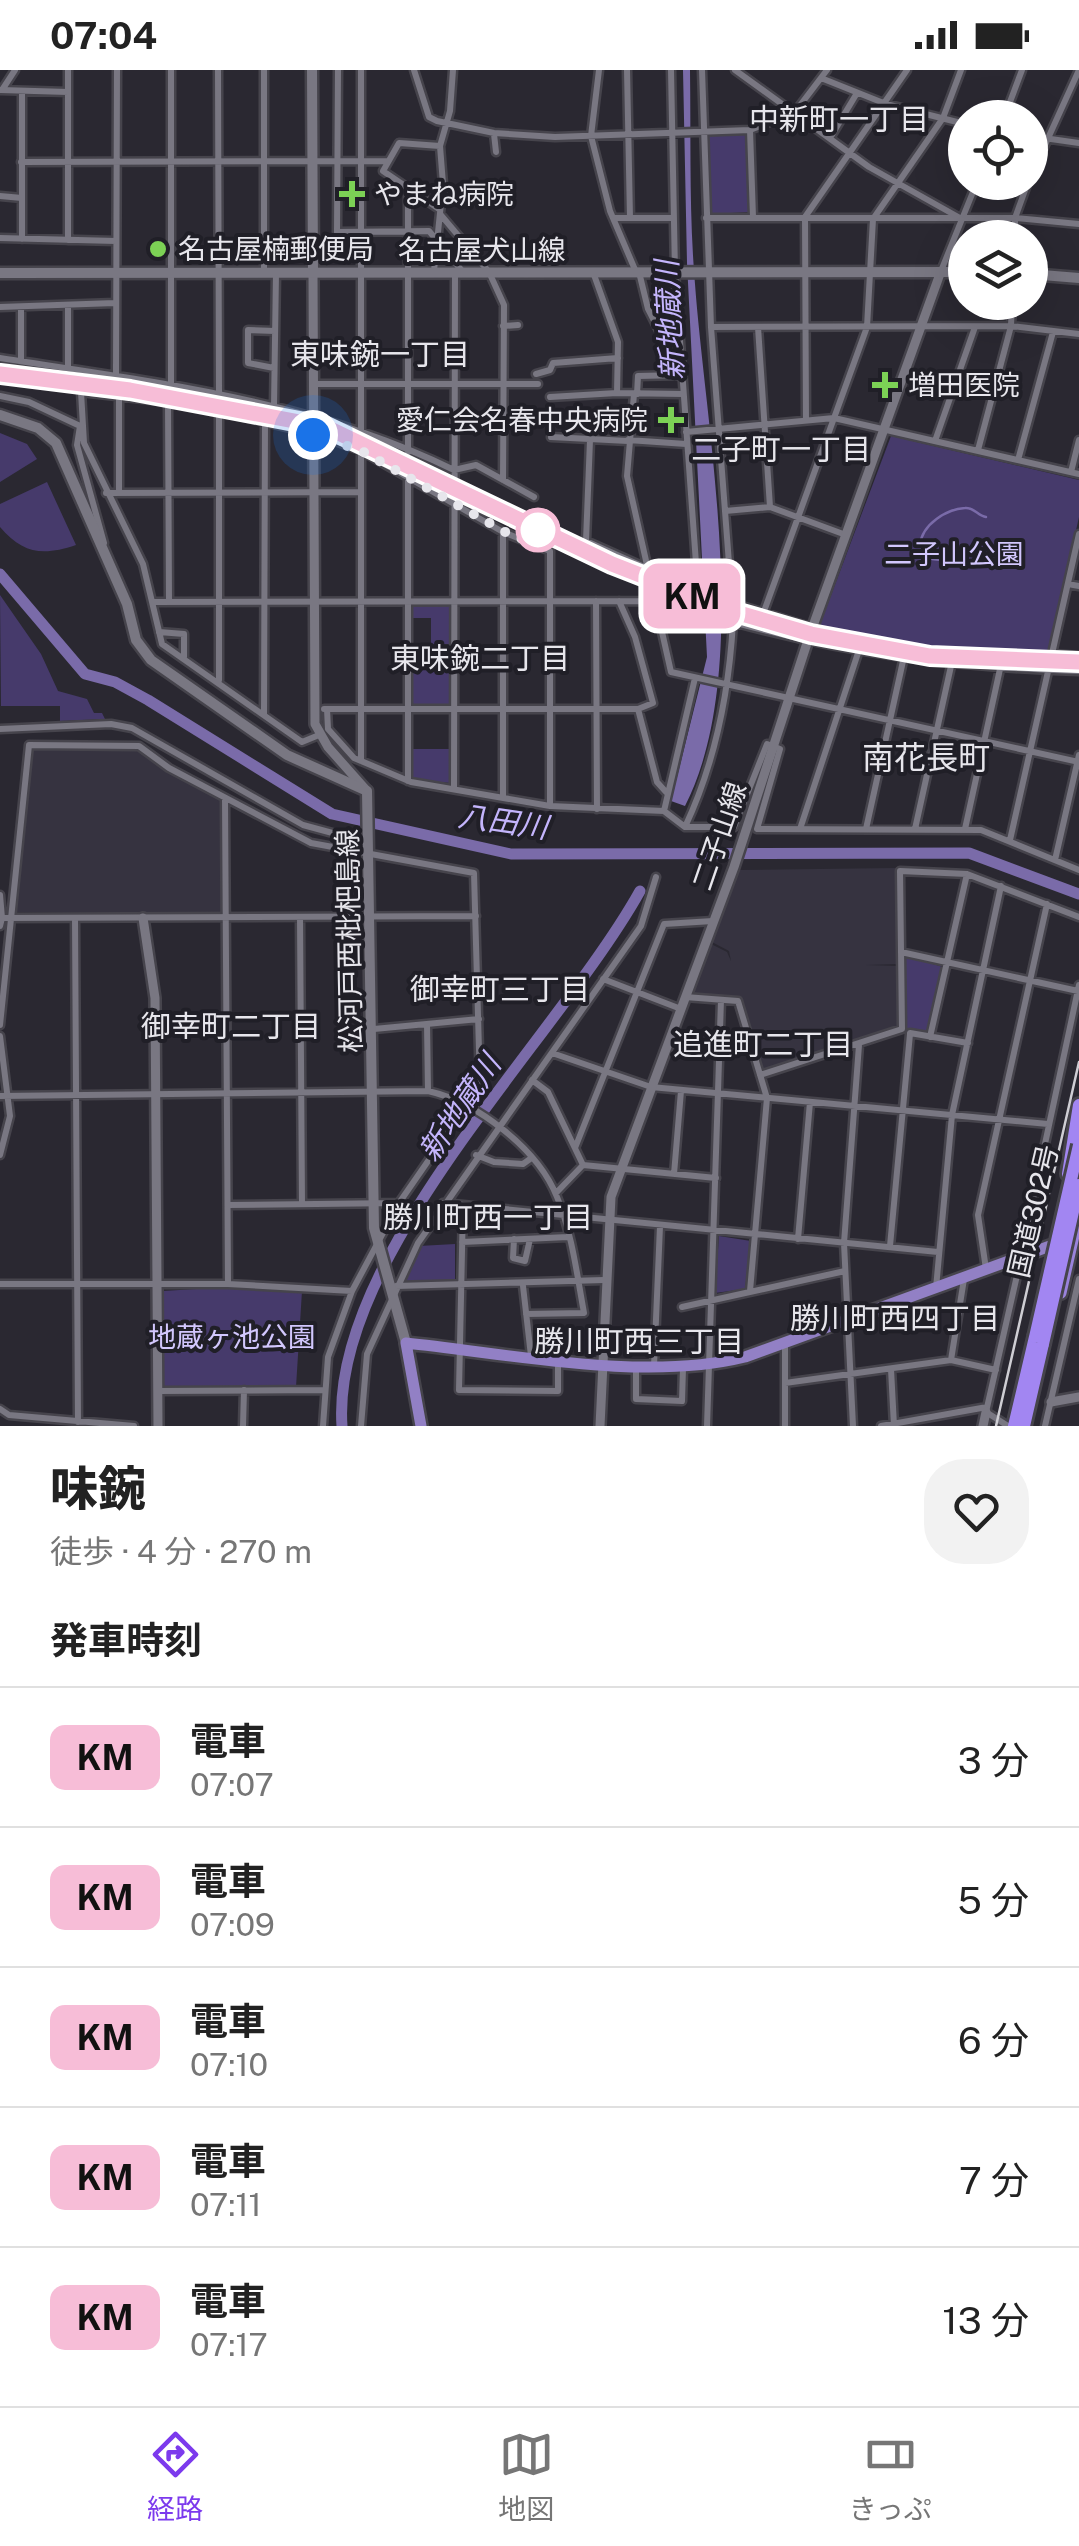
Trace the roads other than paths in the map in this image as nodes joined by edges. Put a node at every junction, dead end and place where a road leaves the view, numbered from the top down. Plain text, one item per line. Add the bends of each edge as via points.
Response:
1 (15, 70) edge
2 (68, 70) edge
3 (118, 70) edge
4 (171, 70) edge
5 (218, 70) edge
6 (264, 70) edge
7 (312, 70) edge
8 (338, 70) edge
9 (361, 70) edge
10 (414, 70) edge
11 (453, 70) edge
12 (599, 70) edge
13 (627, 70) edge
14 (672, 70) edge
15 (702, 70) edge
16 (827, 70) edge
17 (907, 70) edge
18 (961, 70) edge
19 (1022, 70) edge
20 (1079, 70) edge
21 (740, 72) edge
22 (821, 78) junction
23 (1, 91) edge
24 (68, 92) junction
25 (857, 93) junction
26 (22, 94) junction
27 (1011, 100) edge
28 (886, 104) junction
29 (795, 112) junction
30 (943, 118) junction
31 (948, 119) edge
32 (447, 125) junction
33 (750, 130) junction
34 (673, 132) junction
35 (702, 132) junction
36 (1048, 132) edge
37 (494, 133) junction
38 (628, 133) junction
39 (590, 136) junction
40 (830, 138) junction
41 (1048, 138) edge
42 (1079, 142) edge
43 (440, 146) junction
44 (496, 152) dead end
45 (849, 152) junction
46 (118, 161) junction
47 (218, 161) junction
48 (338, 161) junction
49 (361, 161) junction
50 (388, 161) junction
51 (22, 162) junction
52 (68, 162) junction
53 (171, 162) junction
54 (265, 162) junction
55 (312, 162) junction
56 (900, 184) junction
57 (408, 188) junction
58 (0, 196) edge
59 (22, 198) junction
60 (969, 200) edge
61 (1022, 200) edge
62 (440, 212) junction
63 (753, 217) junction
64 (614, 218) junction
65 (630, 218) junction
66 (673, 218) junction
67 (706, 218) junction
68 (805, 218) junction
69 (873, 218) junction
70 (961, 218) junction
71 (1016, 218) junction
72 (1079, 224) edge
73 (361, 232) junction
74 (408, 232) junction
75 (0, 238) edge
76 (22, 239) junction
77 (68, 240) junction
78 (437, 240) junction
79 (116, 242) junction
80 (806, 271) junction
81 (869, 271) junction
82 (941, 271) junction
83 (948, 271) edge
84 (270, 272) junction
85 (408, 272) junction
86 (434, 272) junction
87 (489, 272) junction
88 (593, 272) junction
89 (637, 272) junction
90 (676, 272) junction
91 (706, 272) junction
92 (0, 273) edge
93 (116, 273) junction
94 (171, 273) junction
95 (218, 273) junction
96 (313, 273) junction
97 (361, 273) junction
98 (460, 273) junction
99 (1048, 275) edge
100 (1079, 278) edge
101 (115, 304) junction
102 (68, 305) junction
103 (21, 307) junction
104 (0, 308) edge
105 (1010, 320) edge
106 (518, 325) dead end
107 (504, 326) junction
108 (1010, 326) junction
109 (710, 327) junction
110 (758, 327) junction
111 (807, 327) junction
112 (867, 327) junction
113 (922, 327) junction
114 (975, 327) junction
115 (275, 331) junction
116 (1053, 332) junction
117 (1079, 334) edge
118 (0, 358) edge
119 (618, 358) junction
120 (21, 361) junction
121 (680, 364) junction
122 (68, 367) junction
123 (274, 368) junction
124 (116, 373) junction
125 (536, 374) dead end
126 (681, 375) junction
127 (172, 383) junction
128 (313, 384) junction
129 (361, 384) junction
130 (408, 384) junction
131 (454, 384) junction
132 (503, 384) junction
133 (538, 384) dead end
134 (219, 392) junction
135 (617, 392) junction
136 (635, 394) junction
137 (683, 394) junction
138 (119, 395) junction
139 (0, 396) edge
140 (550, 397) dead end
141 (168, 401) junction
142 (274, 406) junction
143 (219, 410) junction
144 (0, 415) edge
145 (312, 417) junction
146 (834, 418) junction
147 (265, 420) junction
148 (806, 420) junction
149 (763, 424) junction
150 (80, 426) junction
151 (717, 429) junction
152 (884, 429) junction
153 (688, 432) junction
154 (361, 434) junction
155 (313, 435) junction
156 (551, 438) dead end
157 (590, 440) junction
158 (935, 440) junction
159 (1079, 440) edge
160 (628, 441) junction
161 (686, 444) junction
162 (978, 450) junction
163 (408, 452) junction
164 (362, 454) junction
165 (1018, 460) junction
166 (454, 470) junction
167 (1075, 472) edge
168 (408, 476) junction
169 (503, 482) junction
170 (313, 492) junction
171 (361, 492) junction
172 (119, 493) junction
173 (218, 493) junction
174 (264, 493) junction
175 (106, 494) junction
176 (168, 494) junction
177 (534, 497) dead end
178 (454, 506) junction
179 (770, 506) junction
180 (724, 511) junction
181 (797, 517) junction
182 (502, 532) junction
183 (1079, 534) edge
184 (846, 536) junction
185 (104, 552) junction
186 (648, 571) junction
187 (1068, 584) junction
188 (1079, 586) edge
189 (698, 591) junction
190 (550, 600) junction
191 (169, 601) junction
192 (220, 601) junction
193 (314, 601) junction
194 (362, 601) junction
195 (408, 601) junction
196 (455, 601) junction
197 (503, 601) junction
198 (596, 601) junction
199 (619, 601) junction
200 (655, 601) junction
201 (153, 602) junction
202 (265, 602) junction
203 (732, 604) junction
204 (763, 614) junction
205 (813, 628) junction
206 (159, 632) junction
207 (808, 643) junction
208 (858, 654) junction
209 (1052, 654) junction
210 (1079, 656) edge
211 (184, 658) junction
212 (903, 661) junction
213 (952, 666) junction
214 (1000, 669) junction
215 (1049, 670) junction
216 (1079, 671) edge
217 (697, 679) junction
218 (219, 680) junction
219 (726, 684) junction
220 (789, 696) junction
221 (314, 709) junction
222 (327, 709) junction
223 (454, 709) junction
224 (504, 709) junction
225 (551, 709) junction
226 (597, 709) junction
227 (638, 709) junction
228 (362, 710) junction
229 (408, 710) junction
230 (841, 710) junction
231 (264, 715) junction
232 (890, 722) junction
233 (0, 729) edge
234 (938, 732) junction
235 (319, 735) junction
236 (984, 742) junction
237 (775, 744) junction
238 (1030, 752) junction
239 (1078, 760) edge
240 (361, 762) junction
241 (408, 781) junction
242 (454, 788) junction
243 (666, 792) junction
244 (369, 795) junction
245 (503, 795) junction
246 (226, 798) junction
247 (550, 806) junction
248 (596, 809) junction
249 (664, 811) junction
250 (685, 826) junction
251 (866, 829) junction
252 (915, 829) junction
253 (965, 829) junction
254 (800, 830) junction
255 (351, 838) dead end
256 (1010, 840) junction
257 (372, 849) junction
258 (1055, 860) junction
259 (1079, 870) edge
260 (968, 874) junction
261 (656, 877) dead end
262 (1002, 886) junction
263 (0, 895) edge
264 (1048, 904) junction
265 (373, 916) junction
266 (476, 916) junction
267 (226, 917) junction
268 (300, 917) junction
269 (1079, 917) edge
270 (75, 918) junction
271 (143, 918) junction
272 (4, 921) edge
273 (713, 921) junction
274 (901, 952) junction
275 (946, 962) junction
276 (982, 971) junction
277 (603, 979) junction
278 (1030, 981) junction
279 (1078, 988) edge
280 (638, 992) junction
281 (686, 997) junction
282 (721, 1000) junction
283 (681, 1009) junction
284 (478, 1019) junction
285 (427, 1024) junction
286 (0, 1025) edge
287 (374, 1028) junction
288 (902, 1029) junction
289 (910, 1034) junction
290 (0, 1036) edge
291 (930, 1036) junction
292 (968, 1043) junction
293 (859, 1045) junction
294 (552, 1052) junction
295 (608, 1071) junction
296 (760, 1074) junction
297 (532, 1080) junction
298 (652, 1088) junction
299 (428, 1091) junction
300 (681, 1091) junction
301 (301, 1092) junction
302 (374, 1092) junction
303 (227, 1093) junction
304 (156, 1094) junction
305 (76, 1095) junction
306 (718, 1095) junction
307 (4, 1096) edge
308 (766, 1098) junction
309 (810, 1102) junction
310 (466, 1104) junction
311 (1079, 1105) edge
312 (854, 1106) junction
313 (903, 1110) junction
314 (952, 1115) junction
315 (999, 1120) junction
316 (1079, 1123) edge
317 (1048, 1124) junction
318 (497, 1126) junction
319 (1079, 1145) edge
320 (575, 1148) junction
321 (0, 1155) edge
322 (476, 1156) junction
323 (530, 1159) junction
324 (583, 1165) junction
325 (620, 1168) junction
326 (674, 1174) junction
327 (1068, 1174) junction
328 (716, 1178) junction
329 (1079, 1184) edge
330 (556, 1194) junction
331 (302, 1203) junction
332 (374, 1203) junction
333 (399, 1203) junction
334 (442, 1203) junction
335 (228, 1204) junction
336 (463, 1205) junction
337 (563, 1214) junction
338 (1079, 1214) edge
339 (607, 1220) junction
340 (660, 1226) junction
341 (714, 1231) junction
342 (754, 1235) junction
343 (1076, 1236) edge
344 (568, 1237) junction
345 (530, 1238) junction
346 (798, 1238) junction
347 (514, 1239) junction
348 (462, 1242) junction
349 (844, 1243) junction
350 (378, 1244) junction
351 (890, 1246) junction
352 (1051, 1246) junction
353 (938, 1252) junction
354 (1015, 1259) junction
355 (1067, 1268) junction
356 (986, 1269) junction
357 (845, 1271) junction
358 (964, 1278) junction
359 (604, 1280) junction
360 (1078, 1283) edge
361 (0, 1284) edge
362 (157, 1284) junction
363 (228, 1284) junction
364 (578, 1284) junction
365 (77, 1285) junction
366 (460, 1285) junction
367 (393, 1286) junction
368 (523, 1286) junction
369 (936, 1288) junction
370 (750, 1290) junction
371 (352, 1291) junction
372 (712, 1298) junction
373 (682, 1306) dead end
374 (526, 1314) junction
375 (848, 1320) junction
376 (785, 1342) junction
377 (406, 1343) junction
378 (460, 1349) junction
379 (530, 1356) junction
380 (558, 1358) junction
381 (951, 1360) junction
382 (600, 1362) junction
383 (636, 1366) junction
384 (709, 1366) junction
385 (654, 1368) junction
386 (683, 1368) junction
387 (890, 1369) junction
388 (996, 1370) junction
389 (851, 1374) junction
390 (786, 1383) junction
391 (244, 1390) junction
392 (323, 1390) junction
393 (158, 1391) junction
394 (1079, 1397) edge
395 (1050, 1402) junction
396 (0, 1409) edge
397 (986, 1410) junction
398 (78, 1422) junction
399 (894, 1425) edge
400 (134, 1426) edge
401 (158, 1426) edge
402 (244, 1426) edge
403 (323, 1426) edge
404 (361, 1426) edge
405 (421, 1426) edge
406 (600, 1426) edge
407 (707, 1426) edge
408 (784, 1426) edge
409 (853, 1426) edge
410 (881, 1426) edge
411 (982, 1426) edge
412 (1010, 1426) edge
413 (1027, 1426) edge
414 (1045, 1426) edge

1 - 23 street
2 - 24 street
3 - 46 street
4 - 53 street
5 - 47 street
6 - 54 street
7 - 55 main road
8 - 48 street
9 - 49 street
10 - 32 street via 429,117
11 - 32 street
12 - 39 street
13 - 38 street
14 - 34 street
15 - 35 street
16 - 22 street
17 - 28 street
18 - 30 street
19 - 27 street
20 - 36 street
21 - 29 street
22 - 25 street
22 - 29 street
23 - 26 street
24 - 26 street
24 - 52 street
25 - 28 street
25 - 40 street
26 - 51 street
28 - 30 street
28 - 45 street
29 - 33 street
29 - 40 street
30 - 31 street
30 - 56 street
32 - 37 street
32 - 43 street
33 - 35 street
33 - 63 street
34 - 35 street
34 - 38 street
34 - 66 street
35 - 67 street
37 - 39 street
37 - 44 street
38 - 39 street
38 - 65 street
39 - 64 street
40 - 45 street
41 - 42 street
43 - 50 street via 399,143
43 - 62 street
45 - 56 street
45 - 68 street
46 - 52 street
46 - 53 street
46 - 79 street
47 - 53 street
47 - 54 street
47 - 95 street
48 - 49 street
48 - 55 street
48 - 73 street via 338,232
49 - 50 street
49 - 73 street
50 - 57 street via 384,171
51 - 52 street
51 - 59 street
52 - 77 street
53 - 94 street
54 - 55 street
54 - 84 street
55 - 96 main road
56 - 69 street
56 - 70 street
57 - 62 street
57 - 74 street
58 - 59 street
59 - 76 street
60 - 70 street
61 - 71 street
62 - 78 street
62 - 87 street
63 - 67 street
63 - 68 street
64 - 65 street
64 - 89 street
65 - 66 street
66 - 90 street
67 - 91 street
68 - 69 street
68 - 80 street
69 - 70 street
69 - 81 street
70 - 71 street
70 - 82 street
71 - 72 street
73 - 74 street
73 - 97 street
74 - 78 street via 428,231
74 - 85 street
75 - 76 street
76 - 77 street
77 - 79 street
78 - 86 street
78 - 98 street
79 - 93 street
80 - 81 main road, 名古屋犬山線
80 - 91 main road, 名古屋犬山線
80 - 111 street
81 - 82 main road, 名古屋犬山線
81 - 112 street
82 - 83 main road, 名古屋犬山線
82 - 113 street, 二子山線
84 - 95 main road, 名古屋犬山線
84 - 96 main road, 名古屋犬山線
84 - 115 street
85 - 86 main road, 名古屋犬山線
85 - 97 main road, 名古屋犬山線
85 - 130 street
86 - 98 main road, 名古屋犬山線
87 - 88 main road, 名古屋犬山線
87 - 98 main road, 名古屋犬山線
87 - 107 street via 504,305
88 - 89 main road, 名古屋犬山線
88 - 119 street
89 - 90 main road, 名古屋犬山線
89 - 121 street via 648,309
90 - 91 main road, 名古屋犬山線
90 - 121 street
91 - 109 street
92 - 93 main road, 名古屋犬山線
93 - 94 main road, 名古屋犬山線
93 - 101 street
94 - 95 main road, 名古屋犬山線
94 - 127 street
95 - 134 street
96 - 97 main road, 名古屋犬山線
96 - 128 street
97 - 129 street
98 - 131 street
99 - 100 main road
101 - 102 street
101 - 124 street
102 - 103 street
102 - 122 street
103 - 104 street
103 - 120 street
105 - 108 street
106 - 107 street
107 - 132 street
108 - 114 street
108 - 116 street
108 - 162 street
109 - 110 street
109 - 151 street
110 - 111 street
110 - 149 street
111 - 112 street
111 - 148 street
112 - 113 street
112 - 146 street
113 - 114 street
113 - 152 street, 二子山線
114 - 158 street
115 - 123 street
115 - 123 street via 248,330 248,363
116 - 117 street
116 - 165 street
118 - 120 street
119 - 125 street via 553,363
119 - 135 street
120 - 122 street
121 - 126 street
122 - 124 street
123 - 142 street
124 - 127 street
126 - 136 street via 638,376
126 - 137 street
127 - 134 street
128 - 129 street
128 - 145 street
129 - 130 street
129 - 154 street
130 - 131 street
130 - 163 street
131 - 132 street
131 - 166 street
132 - 133 street
132 - 169 street
134 - 142 street
135 - 136 street
135 - 140 street
136 - 137 street
136 - 160 street
137 - 153 street
138 - 141 street
138 - 150 street via 82,392
138 - 172 street
139 - 150 street
141 - 143 street
141 - 176 street
142 - 145 street
143 - 147 street
143 - 173 street
144 - 185 main road, 松河戸西枇杷島線 via 52,437
145 - 154 street
145 - 155 street
146 - 148 street
146 - 152 street
146 - 181 street
147 - 155 street
147 - 174 street
148 - 149 street
149 - 151 street
149 - 179 street
150 - 175 street
150 - 185 street via 77,445
151 - 153 street
151 - 180 street
152 - 158 street
152 - 184 street, 二子山線
153 - 161 street
154 - 163 street
155 - 164 street
155 - 170 street
156 - 157 street
157 - 160 street
157 - 186 street via 586,541
158 - 162 street
159 - 167 street
160 - 161 street
160 - 186 street via 632,516
161 - 189 street
162 - 165 street
163 - 166 street
164 - 168 street
164 - 171 street
165 - 167 street
166 - 169 street via 476,465
166 - 178 street
168 - 178 street
168 - 195 street
169 - 177 street
170 - 171 street
170 - 174 street
170 - 193 street
171 - 194 street
172 - 175 street
172 - 176 street
173 - 174 street
173 - 176 street
173 - 192 street
174 - 202 street
175 - 201 street via 143,564
176 - 191 street
178 - 182 street
178 - 196 street
179 - 180 street
179 - 181 street
180 - 203 street
181 - 184 street
181 - 204 street
182 - 190 street via 550,551
182 - 197 street
183 - 187 street
184 - 205 street, 二子山線
185 - 244 main road, 松河戸西枇杷島線 via 136,640 151,660 287,755
186 - 189 street
186 - 200 street
187 - 188 street
187 - 209 street
189 - 203 street
190 - 197 street
190 - 198 street
190 - 225 street
191 - 192 street
191 - 201 street
192 - 202 street
192 - 218 street
193 - 194 street
193 - 202 street
193 - 221 street
194 - 195 street
194 - 228 street
195 - 196 street
195 - 229 street
196 - 197 street
196 - 223 street
197 - 224 street
198 - 199 street
198 - 226 street
199 - 200 street
199 - 227 street via 653,703
200 - 217 street via 670,672
201 - 206 street
202 - 231 street
203 - 204 street
204 - 205 street
205 - 207 street, 二子山線
206 - 211 street via 162,644
206 - 211 street via 184,634
207 - 208 street
207 - 219 street via 733,622
207 - 220 street, 二子山線
208 - 212 street
208 - 230 street
209 - 210 street
209 - 215 street
211 - 218 street
212 - 213 street
212 - 232 street
213 - 214 street
213 - 234 street
214 - 215 street
214 - 236 street
215 - 216 street
215 - 238 street
217 - 219 street
217 - 243 street
218 - 231 street
219 - 220 street
219 - 250 street
220 - 230 street
220 - 237 street, 二子山線
221 - 222 street
221 - 235 street
222 - 228 street
222 - 240 street via 334,738
223 - 224 street
223 - 229 street
223 - 242 street
224 - 225 street
224 - 245 street
225 - 226 street
225 - 247 street
226 - 227 street
226 - 248 street
227 - 243 street via 657,782
228 - 229 street
228 - 240 street
229 - 241 street
230 - 232 street
230 - 254 street
231 - 235 street via 302,742
232 - 234 street
232 - 251 street
233 - 255 street via 132,728 303,825
234 - 236 street
234 - 252 street
235 - 244 street
236 - 238 street
236 - 253 street
237 - 250 street via 766,744 734,827
237 - 254 street via 780,748 757,829
237 - 273 street, 二子山線
238 - 239 street
238 - 256 street
239 - 258 street
240 - 241 street
241 - 242 street
242 - 245 street
243 - 249 street
244 - 257 main road, 松河戸西枇杷島線
245 - 247 street
246 - 257 street via 311,843
246 - 267 street
246 - 272 street via 138,746 29,745
247 - 248 street
248 - 249 street
249 - 250 street
251 - 252 street
251 - 254 street
252 - 253 street
253 - 256 street
256 - 258 street
257 - 265 main road, 松河戸西枇杷島線
257 - 266 street via 474,873
258 - 259 street
260 - 262 street
260 - 274 street via 900,871
260 - 275 street
261 - 277 street via 641,926
262 - 264 street
262 - 276 street
263 - 272 street
264 - 269 street
264 - 278 street
265 - 266 street
265 - 268 street
265 - 287 main road, 松河戸西枇杷島線
266 - 284 street
267 - 268 street
267 - 271 street
267 - 303 street
268 - 301 street
270 - 271 street
270 - 272 street
270 - 305 street
271 - 304 street via 155,998
272 - 286 street
273 - 280 street via 664,924
273 - 281 street, 二子山線
274 - 275 street
274 - 288 street
275 - 276 street
275 - 291 street
276 - 278 street
276 - 292 street
277 - 280 street
277 - 294 street
278 - 279 street
278 - 315 street
279 - 317 street
280 - 283 street
280 - 295 street
281 - 282 street
281 - 283 street, 二子山線
282 - 296 street via 738,1001
282 - 306 street
283 - 298 street, 二子山線
284 - 285 street
284 - 310 street via 480,1086
285 - 287 street
285 - 299 street
287 - 302 main road, 松河戸西枇杷島線
288 - 289 street
288 - 293 street
289 - 291 street
289 - 313 street
290 - 307 street
291 - 292 street
292 - 314 street
293 - 296 street
293 - 312 street
294 - 295 street
294 - 297 street
295 - 298 street
295 - 320 street
296 - 308 street
297 - 318 street
297 - 320 street via 548,1092
298 - 300 street
298 - 325 street, 二子山線
299 - 302 street
299 - 310 street
300 - 306 street
300 - 326 street
301 - 302 street
301 - 303 street
301 - 331 street
302 - 332 main road, 松河戸西枇杷島線
303 - 304 street
303 - 335 street
304 - 305 street
304 - 362 street
305 - 307 street
305 - 365 street
306 - 308 street
306 - 328 street
307 - 321 street via 7,1135
308 - 309 street
308 - 342 street
309 - 312 street
309 - 346 street
310 - 318 street
310 - 333 street
311 - 327 highway
312 - 313 street
312 - 349 street
313 - 314 street
313 - 351 street
314 - 315 street
314 - 353 street
315 - 317 street
315 - 356 street via 978,1214
316 - 327 highway, 国道302号
317 - 354 street
318 - 322 street
318 - 323 street
319 - 412 highway, bridge
320 - 324 street
322 - 323 street via 523,1164
322 - 334 street
323 - 330 street
324 - 325 street
324 - 330 street
325 - 326 street
325 - 339 street, 二子山線
326 - 328 street
327 - 352 highway, 国道302号
328 - 341 street
329 - 413 highway, bridge
330 - 337 street
331 - 332 street
331 - 335 street
332 - 333 street
332 - 350 main road, 松河戸西枇杷島線
333 - 350 street
334 - 336 street
334 - 367 street
335 - 363 street
336 - 337 street
336 - 348 street
337 - 339 street
337 - 344 street
338 - 343 highway, 国道302号
339 - 340 street
339 - 359 street, 二子山線
340 - 341 street
340 - 385 street
341 - 342 street
341 - 372 street
342 - 346 street
342 - 370 street
343 - 352 main road
343 - 355 highway, 国道302号
344 - 345 street
344 - 364 street
345 - 347 street
345 - 347 street via 526,1262 513,1258
346 - 349 street
347 - 348 street
348 - 366 street
349 - 351 street
349 - 357 street
350 - 367 main road, 松河戸西枇杷島線
350 - 371 street
351 - 353 street
352 - 354 main road
352 - 412 highway, 国道302号
353 - 369 street
354 - 356 main road
354 - 388 street
355 - 360 street
355 - 413 highway, 国道302号
356 - 358 main road
357 - 370 street
357 - 375 street
358 - 369 main road
358 - 381 street
359 - 364 street
359 - 382 street, 二子山線
360 - 395 street
361 - 365 street
362 - 363 street
362 - 365 street
362 - 393 street
363 - 371 street
364 - 368 street
364 - 374 street via 584,1313
365 - 398 street
366 - 367 street
366 - 368 street
366 - 378 street
367 - 377 main road, 松河戸西枇杷島線
367 - 404 street via 367,1354
368 - 374 street
369 - 375 main road
370 - 372 street
371 - 392 street
372 - 373 street
372 - 384 street
374 - 379 street
375 - 376 main road
375 - 389 street
376 - 384 main road
376 - 390 street
377 - 378 main road
377 - 405 main road
378 - 379 main road
378 - 380 street via 458,1390 558,1391
379 - 380 main road
380 - 382 main road
381 - 387 street
381 - 388 street
382 - 383 main road
382 - 406 street, 二子山線
383 - 385 main road
383 - 386 street via 636,1399 682,1400
384 - 386 main road
384 - 407 street
385 - 386 main road
387 - 389 street
387 - 399 street
388 - 397 street
389 - 390 street
389 - 409 street
390 - 408 street
391 - 392 street
391 - 393 street
391 - 402 street
392 - 403 street
393 - 401 street
394 - 395 street
395 - 414 street
396 - 398 street
397 - 399 street
397 - 411 street
397 - 412 street
398 - 400 street
399 - 410 street

